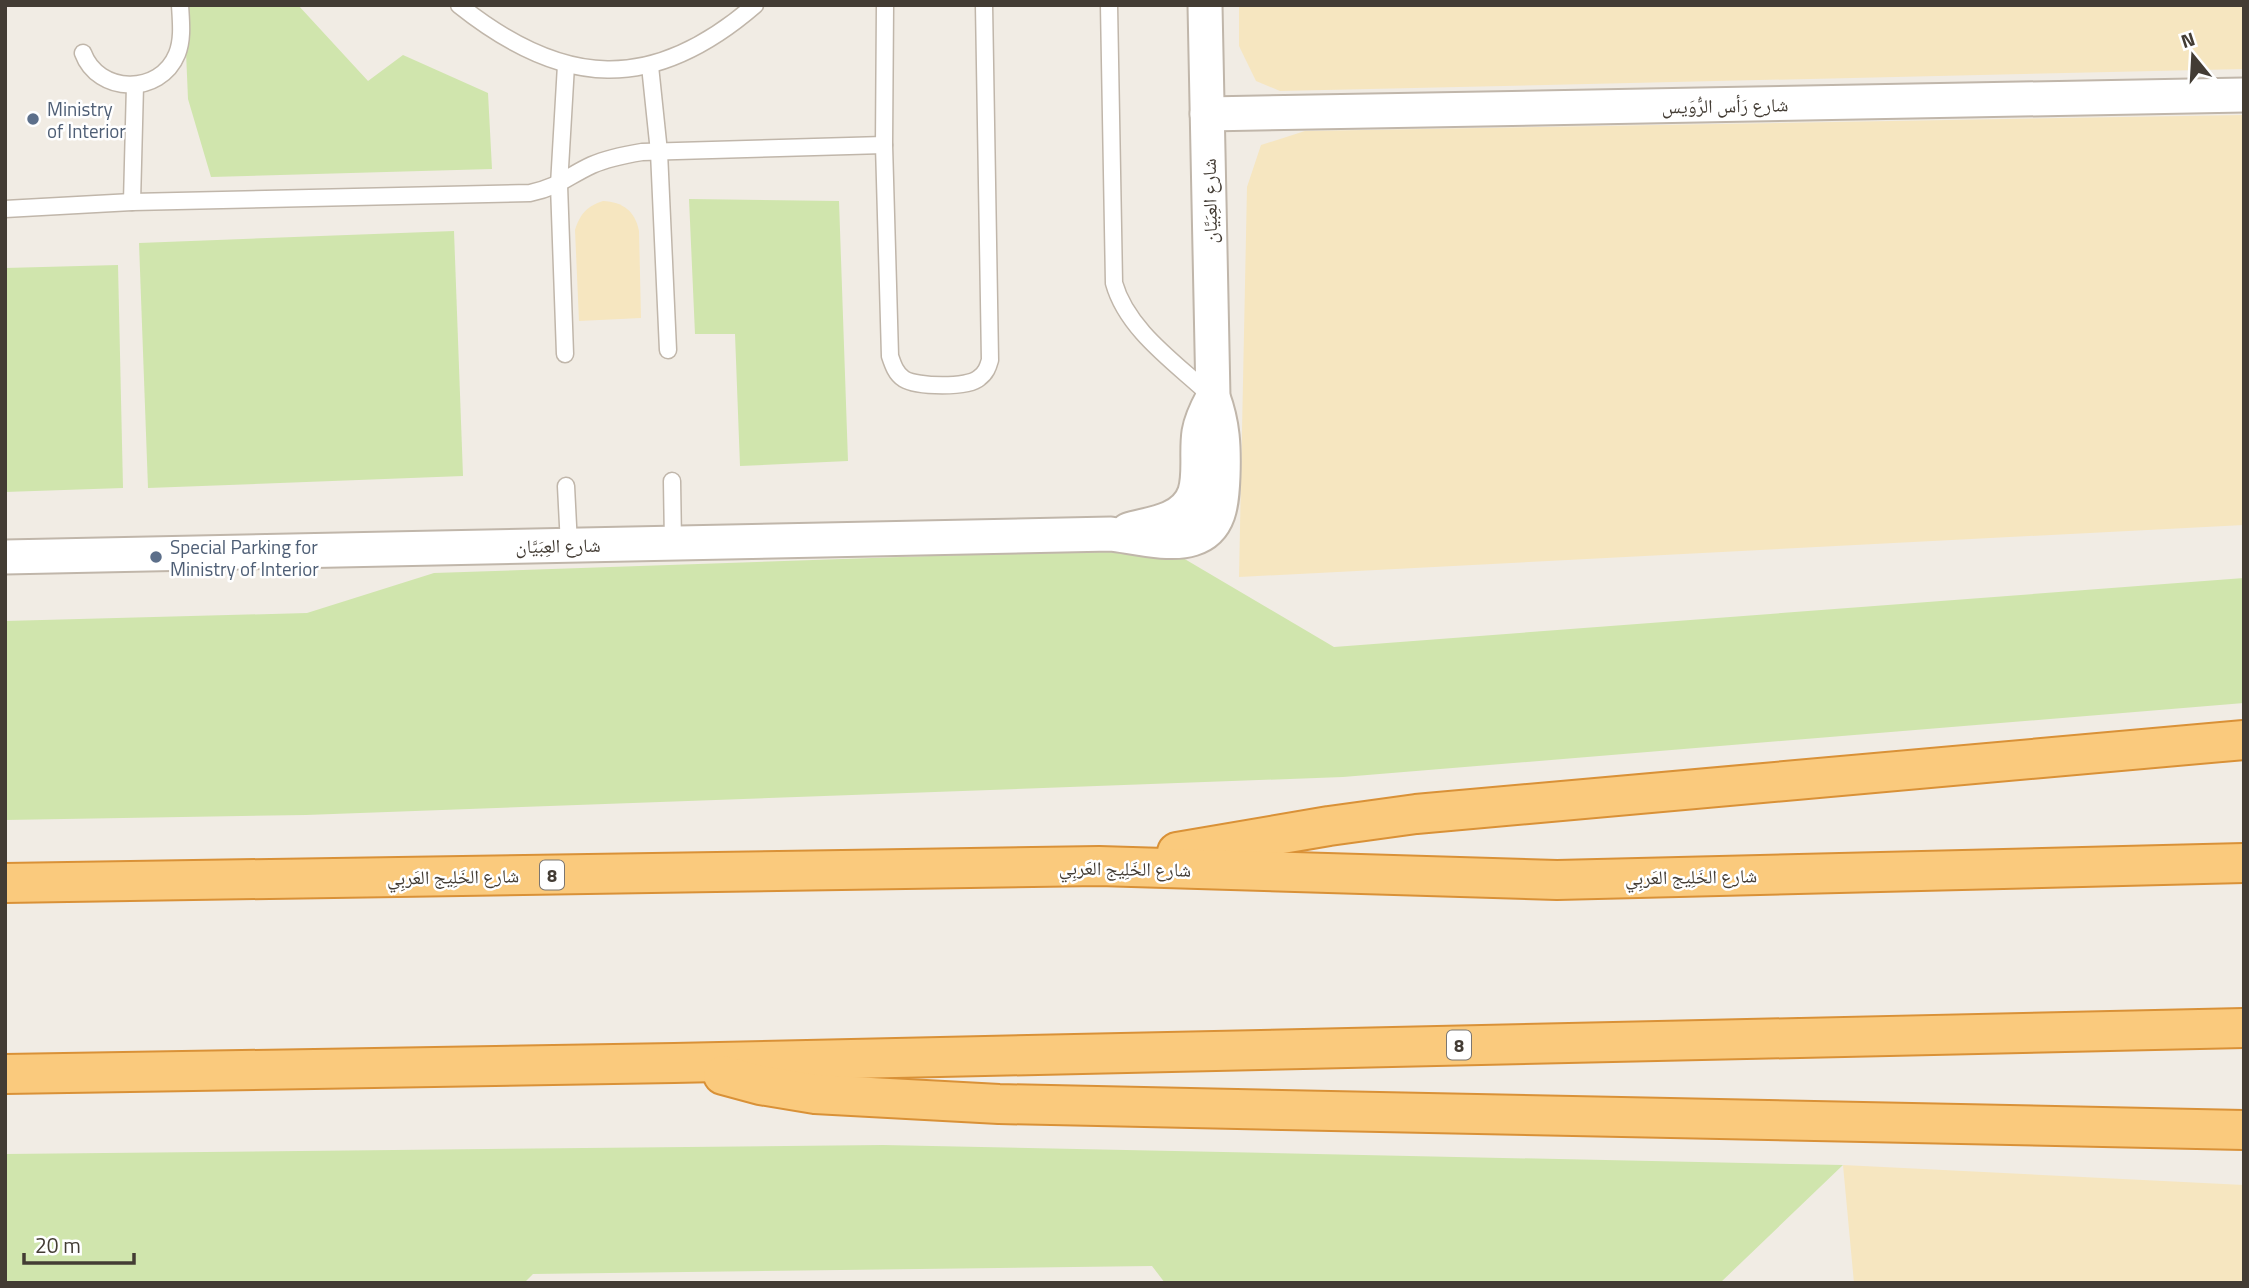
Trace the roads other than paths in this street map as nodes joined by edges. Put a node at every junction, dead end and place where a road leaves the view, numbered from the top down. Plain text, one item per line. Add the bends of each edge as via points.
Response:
1 (180, 5) edge
2 (459, 5) edge
3 (755, 5) edge
4 (885, 5) edge
5 (984, 5) edge
6 (1110, 5) edge
7 (1205, 5) edge
8 (83, 53) dead end
9 (566, 65) junction
10 (650, 66) junction
11 (135, 85) junction
12 (2244, 95) edge
13 (1207, 114) junction
14 (884, 145) junction
15 (659, 152) junction
16 (559, 185) junction
17 (132, 202) junction
18 (5, 209) edge
19 (668, 350) dead end
20 (565, 354) dead end
21 (1213, 397) junction
22 (671, 481) dead end
23 (566, 486) dead end
24 (673, 543) junction
25 (569, 545) junction
26 (5, 557) edge
27 (2244, 740) edge
28 (2244, 863) edge
29 (1099, 866) junction
30 (5, 883) edge
31 (2244, 1028) edge
32 (674, 1063) junction
33 (5, 1074) edge
34 (2244, 1130) edge

1 - 11 lane via 181,39 176,56 166,71
2 - 9 lane via 527,50
3 - 10 lane via 694,48
4 - 14 lane
5 - 14 lane via 990,360 978,380 967,385 915,383 894,369
6 - 21 lane via 1114,284 1133,323
7 - 13 street, شارع العِبَيَّان
8 - 11 lane via 101,77
9 - 10 lane via 592,70
9 - 16 lane
10 - 15 lane
11 - 17 lane
12 - 13 street, شارع رَأس الرُّوَيس
13 - 21 street, شارع العِبَيَّان
14 - 15 lane
15 - 16 lane via 608,159
15 - 19 lane
16 - 17 lane via 530,193
16 - 20 lane
17 - 18 lane
21 - 24 street, شارع العِبَيَّان via 1199,432 1197,489 1172,518 1111,534
22 - 24 lane
23 - 25 lane
24 - 25 street, شارع العِبَيَّان
25 - 26 street, شارع العِبَيَّان
27 - 29 highway via 1416,814
28 - 29 highway, شارع الخَلِيج العَربِي / 8 via 1557,880
29 - 30 highway, شارع الخَلِيج العَربِي / 8
31 - 32 highway, 8
32 - 33 highway, 8
32 - 34 highway via 815,1094 986,1103

